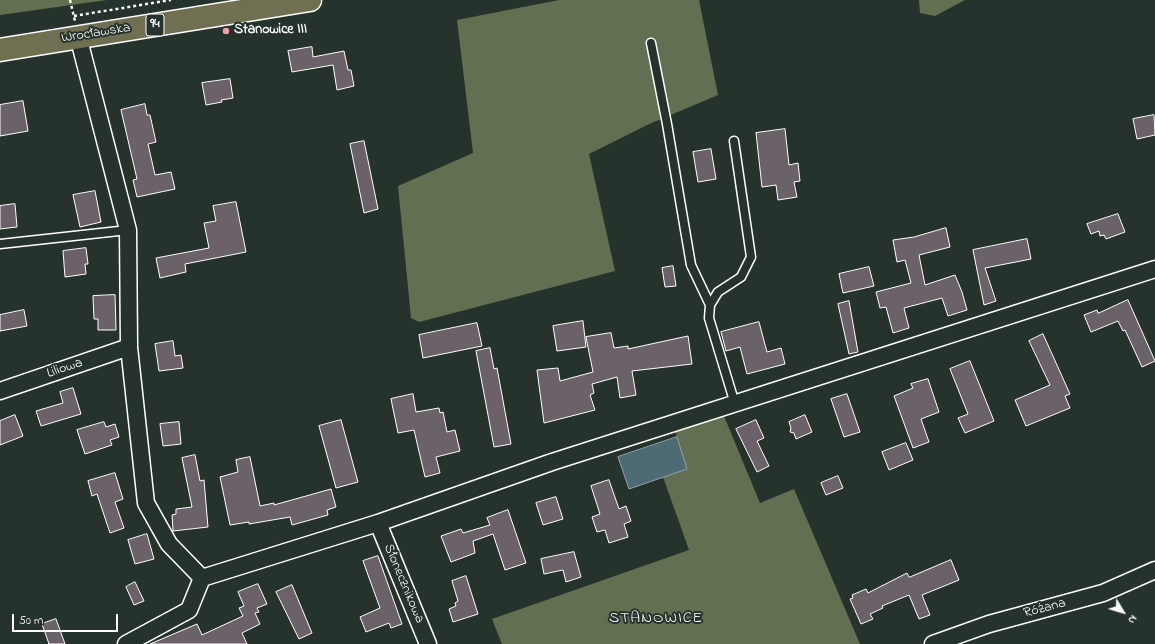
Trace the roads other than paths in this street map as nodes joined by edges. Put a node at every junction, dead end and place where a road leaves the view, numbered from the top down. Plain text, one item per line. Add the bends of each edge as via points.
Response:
1 (310, 0) edge
2 (78, 36) junction
3 (651, 43) dead end
4 (0, 50) edge
5 (734, 141) dead end
6 (128, 230) junction
7 (0, 244) edge
8 (1155, 270) edge
9 (710, 305) junction
10 (129, 347) junction
11 (0, 391) edge
12 (735, 404) junction
13 (378, 523) junction
14 (1155, 570) edge
15 (202, 578) junction
16 (126, 644) edge
17 (428, 644) edge
18 (933, 644) edge

1 - 2 main road, Wrocławska / 94
2 - 4 main road, Wrocławska / 94
2 - 6 street
3 - 9 lane via 691,265
5 - 9 lane via 751,257 741,277 718,292
6 - 7 lane
6 - 10 street
8 - 12 street
9 - 12 lane via 710,318
10 - 11 street, Liliowa
10 - 15 street via 146,503 169,544
12 - 13 street via 552,462
13 - 15 street
13 - 17 street, Słonecznikowa
14 - 18 street, Różana via 1103,593 989,624
15 - 16 street via 189,610

